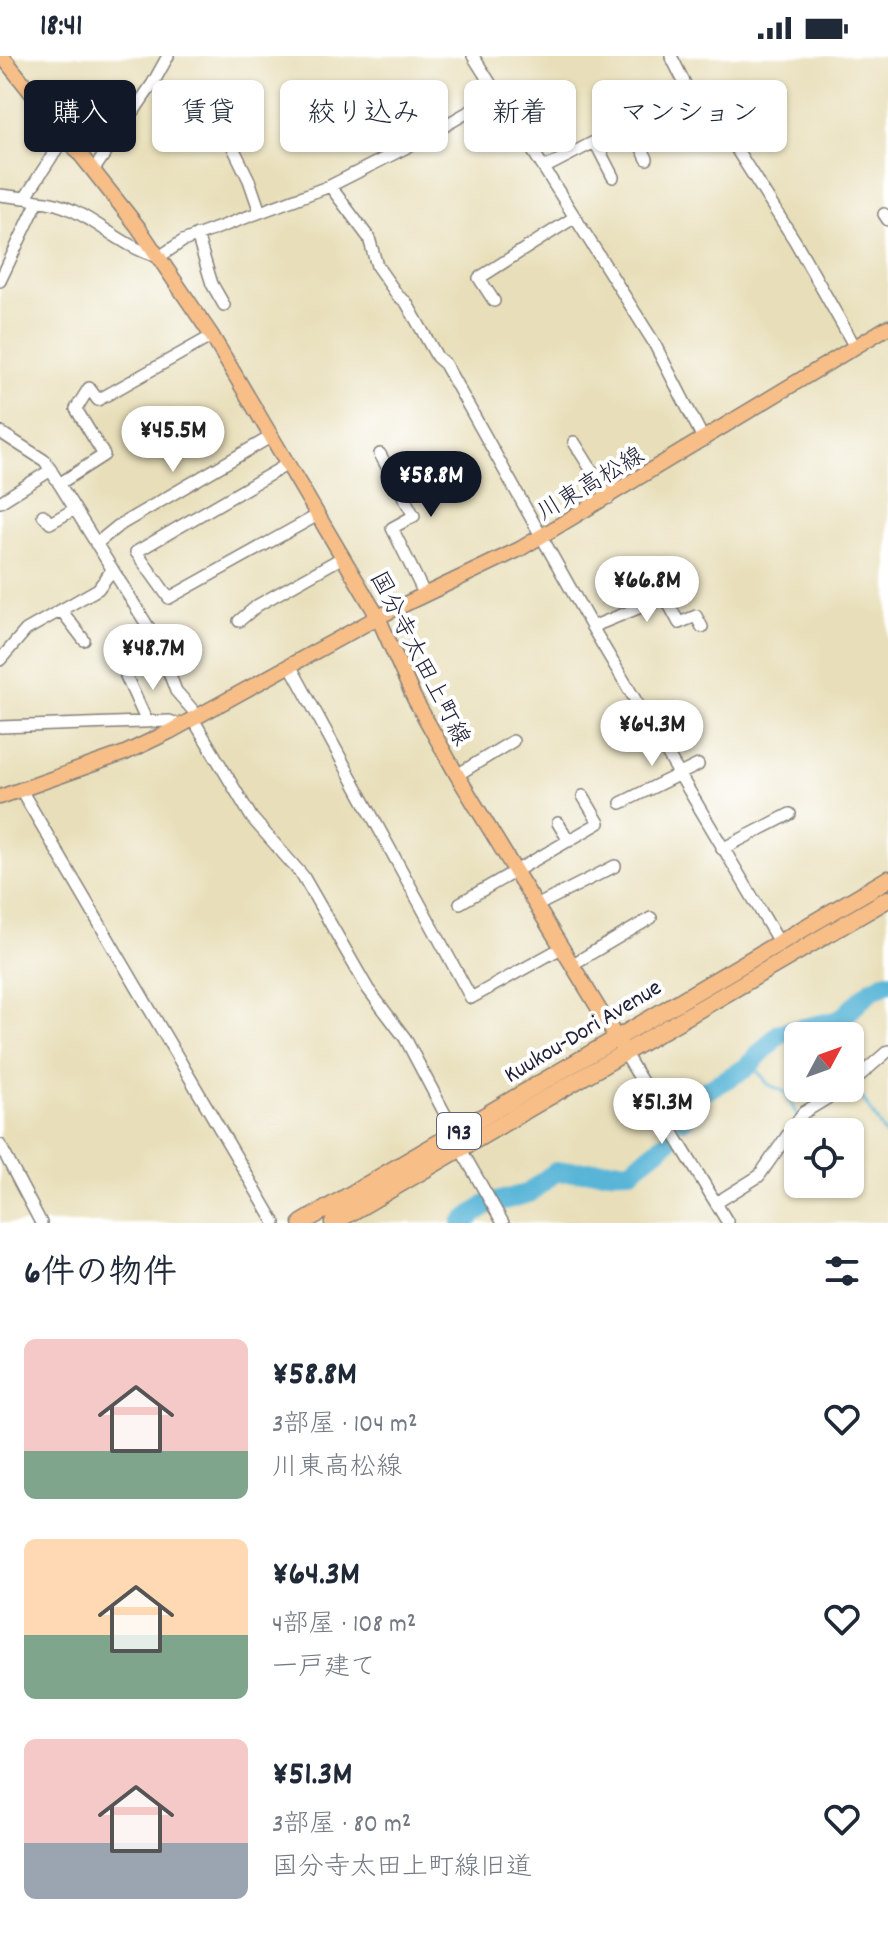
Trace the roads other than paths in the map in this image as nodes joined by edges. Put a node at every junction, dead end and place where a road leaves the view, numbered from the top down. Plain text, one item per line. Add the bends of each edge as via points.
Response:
1 (2, 56) edge
2 (168, 56) edge
3 (473, 56) edge
4 (671, 56) edge
5 (155, 80) edge
6 (488, 80) edge
7 (683, 80) edge
8 (24, 84) edge
9 (152, 84) edge
10 (464, 115) edge
11 (592, 144) edge
12 (55, 152) edge
13 (78, 152) edge
14 (235, 152) edge
15 (534, 152) edge
16 (600, 152) edge
17 (644, 152) edge
18 (738, 152) edge
19 (647, 159) dead end
20 (544, 168) junction
21 (93, 171) junction
22 (613, 177) dead end
23 (330, 186) junction
24 (0, 195) edge
25 (25, 198) junction
26 (38, 201) junction
27 (260, 212) junction
28 (575, 217) junction
29 (197, 235) junction
30 (159, 257) junction
31 (0, 281) edge
32 (494, 301) dead end
33 (224, 305) dead end
34 (888, 327) edge
35 (212, 336) junction
36 (855, 347) junction
37 (0, 432) edge
38 (272, 436) junction
39 (704, 440) junction
40 (574, 442) dead end
41 (380, 454) dead end
42 (288, 464) junction
43 (51, 470) junction
44 (59, 484) junction
45 (609, 498) junction
46 (0, 502) edge
47 (75, 509) junction
48 (43, 515) dead end
49 (318, 515) junction
50 (541, 538) junction
51 (96, 544) junction
52 (343, 557) junction
53 (112, 570) junction
54 (425, 595) junction
55 (61, 610) junction
56 (378, 617) junction
57 (239, 621) dead end
58 (592, 627) junction
59 (702, 627) dead end
60 (84, 640) dead end
61 (0, 660) edge
62 (290, 665) junction
63 (126, 676) dead end
64 (191, 720) junction
65 (147, 722) junction
66 (0, 727) edge
67 (513, 741) dead end
68 (698, 765) dead end
69 (679, 774) junction
70 (457, 775) junction
71 (21, 790) junction
72 (583, 796) dead end
73 (0, 797) edge
74 (621, 803) dead end
75 (790, 814) dead end
76 (558, 823) dead end
77 (569, 841) junction
78 (722, 849) junction
79 (615, 866) dead end
80 (515, 872) junction
81 (888, 879) edge
82 (888, 899) edge
83 (460, 903) dead end
84 (538, 905) junction
85 (651, 918) dead end
86 (779, 942) junction
87 (563, 947) junction
88 (573, 964) junction
89 (620, 1045) junction
90 (888, 1051) edge
91 (864, 1072) edge
92 (822, 1102) edge
93 (458, 1141) junction
94 (0, 1145) edge
95 (716, 1203) junction
96 (41, 1223) edge
97 (275, 1223) edge
98 (302, 1223) edge
99 (333, 1223) edge
100 (503, 1223) edge
101 (728, 1223) edge

1 - 8 main road, 国分寺太田上町線
2 - 5 street
3 - 6 street
4 - 7 street
9 - 21 street
10 - 23 street
11 - 20 street
12 - 25 street
13 - 21 main road, 国分寺太田上町線
14 - 27 street
15 - 20 street
16 - 22 street
17 - 19 street
18 - 36 street
20 - 28 street
21 - 30 main road, 国分寺太田上町線
23 - 27 street
23 - 50 street via 369,238 377,266 445,364
24 - 25 street
25 - 26 street
26 - 30 street via 60,202 137,252
26 - 31 street
27 - 29 street
28 - 32 street via 479,278
28 - 39 street via 653,341
29 - 30 street
29 - 33 street
30 - 35 main road, 国分寺太田上町線
34 - 36 main road, 川東高松線
35 - 38 main road, 国分寺太田上町線
35 - 44 street via 98,400 89,388 76,409 104,455
36 - 39 main road, 川東高松線
37 - 43 street via 35,453
38 - 42 main road, 国分寺太田上町線
38 - 51 street
39 - 45 main road, 川東高松線
40 - 45 street
41 - 54 street via 414,516 392,528
42 - 49 main road, 国分寺太田上町線
42 - 49 street via 136,552 169,598
43 - 44 street
43 - 46 street
44 - 47 street
45 - 50 main road, 川東高松線
47 - 48 street via 50,523
47 - 51 street
49 - 52 main road, 国分寺太田上町線
50 - 54 main road, 川東高松線
50 - 58 street
51 - 53 street
52 - 56 main road, 国分寺太田上町線
52 - 57 street
53 - 55 street via 98,589
53 - 64 street via 157,641
54 - 56 main road, 川東高松線
55 - 60 street
55 - 61 street via 26,630
56 - 62 main road, 川東高松線
56 - 70 main road, 国分寺太田上町線 via 414,698
58 - 59 street via 665,597 679,623 696,616
58 - 69 street
62 - 64 main road, 川東高松線
62 - 87 street via 471,998
63 - 65 street
64 - 65 street
64 - 71 main road, 川東高松線 via 125,753
64 - 93 street via 252,818 303,876 368,989 405,1038
65 - 66 street
67 - 70 street
68 - 69 street
69 - 74 street
69 - 78 street
70 - 80 main road, 国分寺太田上町線
71 - 73 main road, 川東高松線
71 - 97 street
72 - 77 street via 599,823
75 - 78 street
76 - 77 street
77 - 80 street
78 - 86 street
79 - 84 street
80 - 83 street
80 - 84 main road, 国分寺太田上町線
81 - 86 highway, Kuukou-Dori Avenue / 193
82 - 89 highway, Kuukou-Dori Avenue / 193
84 - 87 main road, 国分寺太田上町線
85 - 88 street
86 - 89 highway, Kuukou-Dori Avenue / 193
87 - 88 main road, 国分寺太田上町線
88 - 89 main road, 国分寺太田上町線
89 - 93 highway, Kuukou-Dori Avenue / 193
89 - 95 street
90 - 91 street
92 - 95 street via 802,1115 759,1176
93 - 98 highway, Kuukou-Dori Avenue / 193
93 - 99 highway, Kuukou-Dori Avenue / 193
93 - 100 street
94 - 96 street
95 - 101 street

